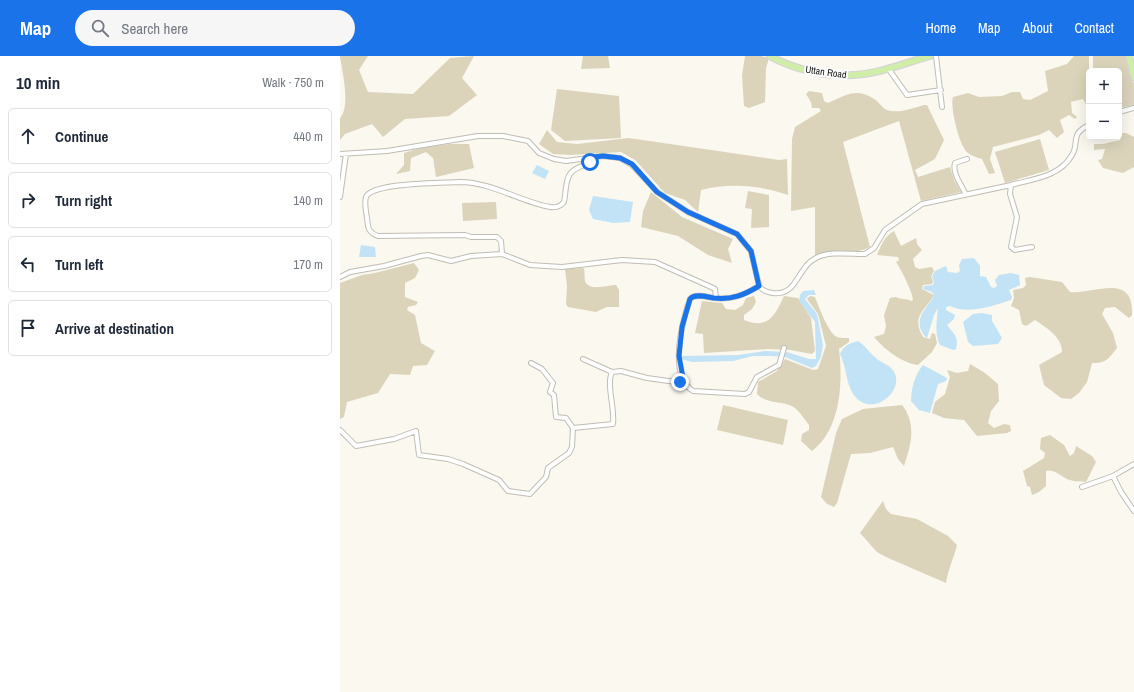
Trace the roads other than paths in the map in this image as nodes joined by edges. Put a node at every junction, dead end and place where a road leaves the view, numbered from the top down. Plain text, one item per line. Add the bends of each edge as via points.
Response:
1 (770, 56) edge
2 (930, 56) edge
3 (936, 56) edge
4 (1129, 56) edge
5 (888, 67) junction
6 (1133, 69) edge
7 (1134, 77) edge
8 (940, 90) junction
9 (942, 106) dead end
10 (1134, 108) edge
11 (1122, 111) edge
12 (1086, 126) edge
13 (340, 154) edge
14 (346, 154) junction
15 (594, 157) junction
16 (967, 159) dead end
17 (1011, 185) junction
18 (965, 194) junction
19 (340, 197) edge
20 (1032, 247) dead end
21 (502, 254) junction
22 (340, 276) edge
23 (759, 286) junction
24 (716, 298) junction
25 (784, 348) dead end
26 (583, 359) dead end
27 (531, 363) dead end
28 (612, 372) junction
29 (684, 383) junction
30 (573, 428) junction
31 (340, 430) edge
32 (1134, 464) edge
33 (1113, 476) junction
34 (1082, 487) dead end
35 (1134, 511) edge

1 - 5 main road, Uttan Road via 800,68 839,75 863,74
2 - 5 main road, Uttan Road
3 - 8 street
4 - 6 main road
5 - 8 street via 907,95
6 - 7 main road
8 - 9 street
10 - 11 street
12 - 17 street via 1075,138 1073,155 1063,166 1049,175
13 - 14 street
14 - 15 street via 387,151 478,136 503,136 528,141 539,153 554,159 566,161
14 - 19 street
15 - 21 street via 569,175 564,202 555,208 465,182 418,183 380,188 366,196 368,228 371,233 378,236 496,237 500,240
15 - 23 street via 614,157 626,161 644,176 657,192 688,212 737,234 751,251
16 - 18 street via 960,160 954,166
17 - 18 street
17 - 20 street via 1011,198 1017,217 1011,247 1015,250
18 - 23 street via 913,208 885,230 870,252 817,257 806,266 790,290 780,294 768,292
21 - 22 street via 451,260 428,255
21 - 24 street via 530,265 562,268 622,260 656,262 715,289
23 - 24 street via 737,298
24 - 29 street via 695,296 690,299 682,327 679,356
25 - 29 street via 779,365 757,377 749,392 744,394 693,392
26 - 28 street
27 - 30 street via 542,369 552,383 550,392 554,396 555,416 566,418
28 - 29 street via 621,371 647,378
28 - 30 street via 610,384 614,406 613,424
30 - 31 street via 572,447 569,453 548,468 544,479 527,495 508,491 499,480 463,464 419,455 416,431 394,439 356,446
32 - 33 street
33 - 34 street
33 - 35 street

